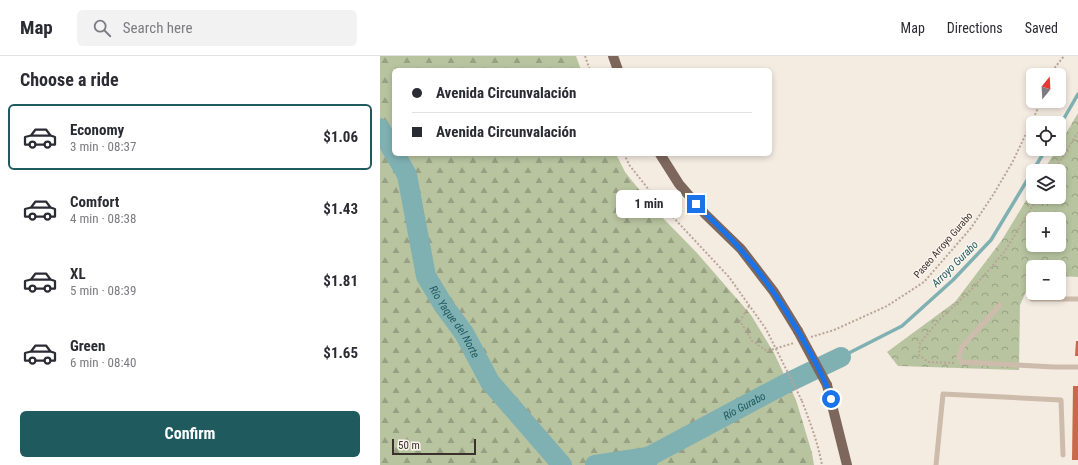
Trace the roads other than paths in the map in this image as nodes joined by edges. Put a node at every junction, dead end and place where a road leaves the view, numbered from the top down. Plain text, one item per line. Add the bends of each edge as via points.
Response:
1 (613, 56) edge
2 (617, 68) edge
3 (661, 156) edge
4 (1066, 299) edge
5 (1078, 299) edge
6 (1000, 305) dead end
7 (1078, 367) edge
8 (1063, 455) dead end
9 (847, 465) edge
10 (936, 465) edge

1 - 2 main road
3 - 9 main road, bridge via 679,184 745,254 774,292 801,335 827,385
4 - 5 lane
6 - 7 lane via 962,347 959,357 961,362
8 - 10 lane via 1061,400 943,394

